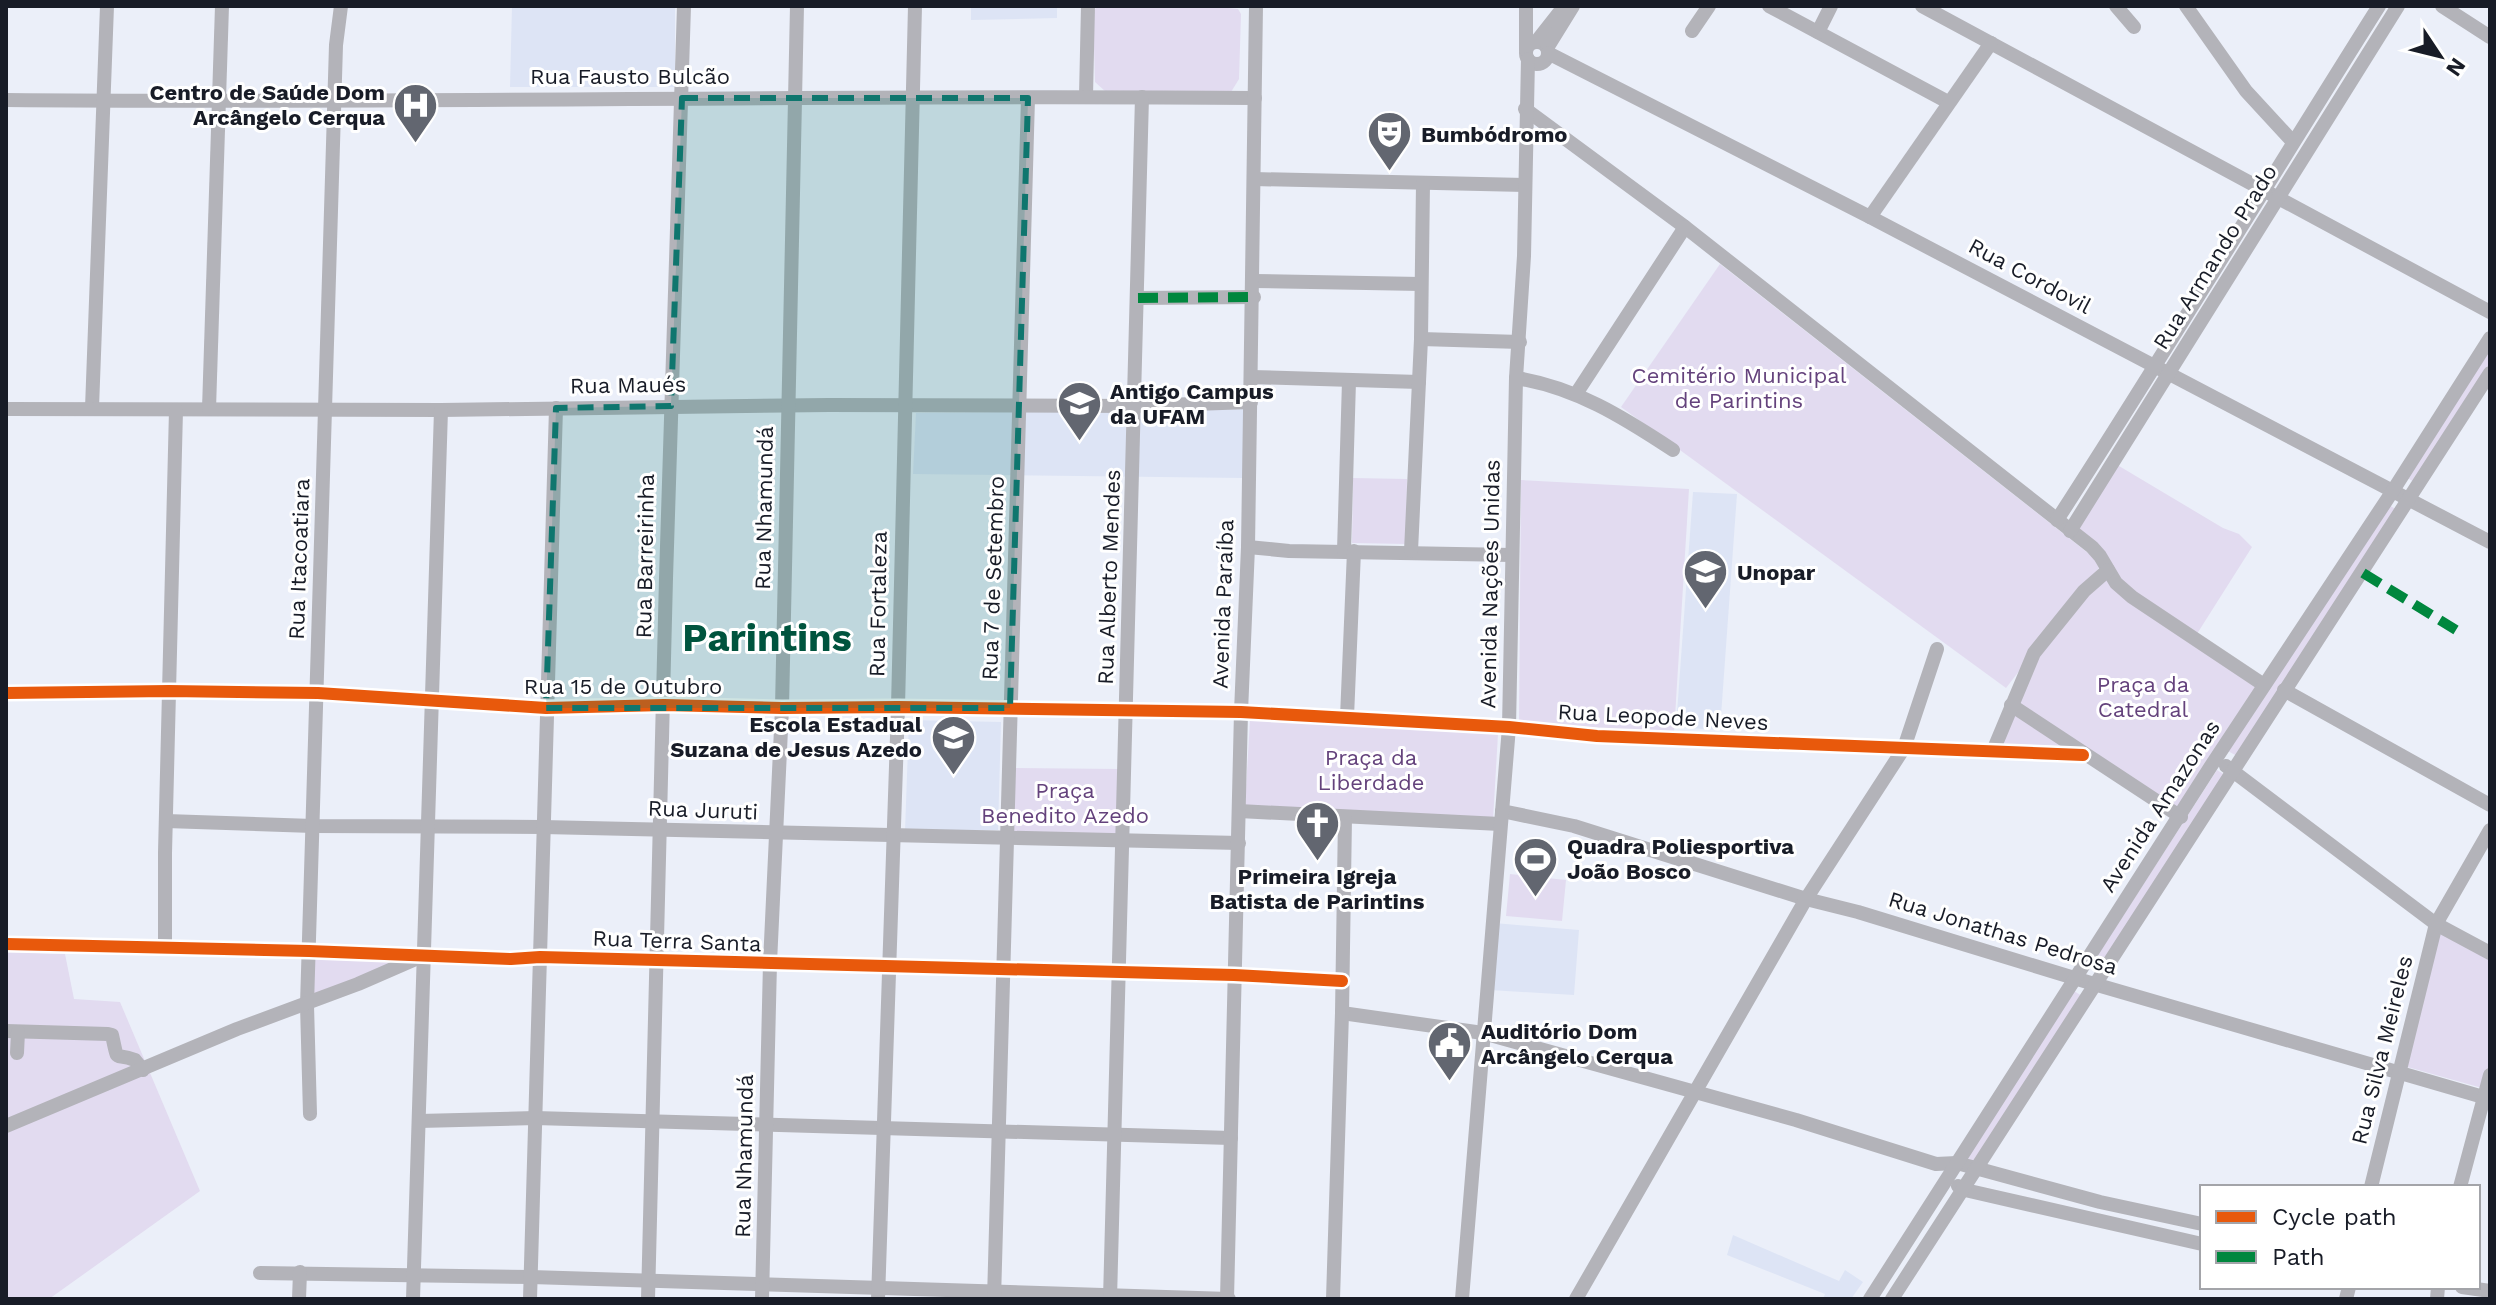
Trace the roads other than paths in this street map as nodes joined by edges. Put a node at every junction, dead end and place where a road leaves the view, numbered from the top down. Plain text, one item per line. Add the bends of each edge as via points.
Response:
1 (107, 6) edge
2 (222, 6) edge
3 (341, 6) edge
4 (684, 6) edge
5 (797, 6) edge
6 (915, 6) edge
7 (1088, 6) edge
8 (1256, 6) edge
9 (1526, 6) edge
10 (1564, 6) edge
11 (1573, 6) edge
12 (1709, 6) edge
13 (1769, 6) edge
14 (1831, 6) edge
15 (1922, 6) edge
16 (2116, 6) edge
17 (2186, 6) edge
18 (2379, 6) edge
19 (2398, 6) edge
20 (2442, 6) edge
21 (2134, 27) dead end
22 (1692, 31) dead end
23 (1818, 32) junction
24 (2490, 37) edge
25 (1991, 43) junction
26 (1538, 53) junction
27 (1086, 96) junction
28 (795, 97) junction
29 (913, 97) junction
30 (1142, 97) junction
31 (682, 98) junction
32 (1028, 98) junction
33 (1255, 98) junction
34 (336, 99) junction
35 (6, 100) edge
36 (104, 101) junction
37 (220, 101) junction
38 (1948, 102) junction
39 (1525, 109) junction
40 (2293, 142) junction
41 (1254, 179) junction
42 (1423, 183) junction
43 (1525, 185) junction
44 (2263, 189) junction
45 (2277, 197) junction
46 (1870, 217) junction
47 (1685, 227) junction
48 (1254, 281) junction
49 (1421, 284) junction
50 (1254, 297) junction
51 (1138, 298) junction
52 (2484, 309) edge
53 (2490, 338) edge
54 (1421, 339) junction
55 (1520, 342) junction
56 (2162, 371) junction
57 (2490, 373) edge
58 (1251, 377) junction
59 (1516, 378) junction
60 (1349, 381) junction
61 (1419, 382) junction
62 (1576, 394) junction
63 (1251, 402) junction
64 (1020, 404) junction
65 (671, 406) junction
66 (788, 406) junction
67 (905, 406) junction
68 (1136, 406) junction
69 (92, 408) junction
70 (556, 408) junction
71 (6, 409) edge
72 (209, 409) junction
73 (176, 410) junction
74 (326, 410) junction
75 (441, 410) junction
76 (1673, 450) dead end
77 (2392, 492) junction
78 (2408, 499) junction
79 (2057, 520) junction
80 (2070, 531) junction
81 (2490, 542) edge
82 (1248, 547) junction
83 (1349, 551) junction
84 (1411, 551) junction
85 (1512, 555) junction
86 (2108, 570) junction
87 (1937, 649) dead end
88 (2264, 685) junction
89 (2284, 690) junction
90 (169, 691) junction
91 (6, 693) edge
92 (318, 693) junction
93 (433, 700) junction
94 (664, 705) junction
95 (2011, 705) junction
96 (898, 707) junction
97 (546, 708) junction
98 (782, 708) junction
99 (1010, 708) junction
100 (1127, 712) junction
101 (1241, 712) junction
102 (1347, 717) junction
103 (1509, 727) junction
104 (1904, 748) junction
105 (1993, 751) junction
106 (2083, 755) junction
107 (2216, 760) junction
108 (2233, 771) junction
109 (2490, 805) edge
110 (1239, 811) junction
111 (1345, 817) junction
112 (1501, 817) junction
113 (2181, 817) junction
114 (166, 821) junction
115 (313, 826) junction
116 (429, 826) junction
117 (543, 827) junction
118 (659, 830) junction
119 (2490, 830) edge
120 (777, 834) junction
121 (893, 835) junction
122 (1007, 838) junction
123 (1124, 840) junction
124 (1239, 843) junction
125 (1806, 899) junction
126 (2436, 924) junction
127 (9, 944) edge
128 (165, 947) junction
129 (309, 951) junction
130 (2490, 953) edge
131 (424, 956) junction
132 (540, 957) junction
133 (655, 960) junction
134 (770, 963) junction
135 (890, 965) junction
136 (1003, 969) junction
137 (1119, 973) junction
138 (1234, 975) junction
139 (2075, 978) junction
140 (1342, 981) junction
141 (2094, 984) junction
142 (307, 1005) junction
143 (1342, 1013) junction
144 (12, 1032) edge
145 (1483, 1033) junction
146 (17, 1053) dead end
147 (143, 1070) junction
148 (2398, 1072) junction
149 (2490, 1075) edge
150 (1694, 1091) junction
151 (2486, 1098) edge
152 (310, 1114) dead end
153 (535, 1118) junction
154 (419, 1121) junction
155 (650, 1122) junction
156 (767, 1124) junction
157 (6, 1126) edge
158 (883, 1128) junction
159 (997, 1131) junction
160 (1115, 1134) junction
161 (1231, 1138) junction
162 (1957, 1163) junction
163 (1936, 1164) junction
164 (1977, 1168) junction
165 (1947, 1180) junction
166 (2371, 1185) edge
167 (2461, 1185) edge
168 (1965, 1190) junction
169 (2100, 1202) junction
170 (2168, 1216) junction
171 (2095, 1220) junction
172 (2200, 1224) edge
173 (2164, 1235) junction
174 (2200, 1244) edge
175 (300, 1272) junction
176 (260, 1273) dead end
177 (413, 1276) junction
178 (531, 1277) junction
179 (648, 1281) junction
180 (762, 1292) edge
181 (878, 1294) edge
182 (994, 1294) edge
183 (1110, 1296) edge
184 (299, 1299) edge
185 (413, 1299) edge
186 (530, 1299) edge
187 (648, 1299) edge
188 (1228, 1299) edge
189 (1333, 1299) edge
190 (1462, 1299) edge
191 (1576, 1299) edge
192 (1870, 1299) edge
193 (1892, 1299) edge

1 - 36 street
2 - 37 street
3 - 34 street, Rua Itacoatiara
4 - 31 street, Rua Barreirinha
5 - 28 street, Rua Nhamundá
6 - 29 street, Rua Fortaleza
7 - 27 street
8 - 33 street, Avenida Paraíba
9 - 26 street, Avenida Nações Unidas
10 - 26 street
11 - 26 street
12 - 22 street
13 - 23 street
14 - 23 street
15 - 25 street
16 - 21 street
17 - 40 street via 2246,91
18 - 40 street, Rua Armando Prado
19 - 45 street, Rua Armando Prado
20 - 24 street
23 - 38 street
25 - 38 street
25 - 44 street
26 - 39 street, Avenida Nações Unidas
26 - 46 street, Rua Cordovil
27 - 30 street, Rua Fausto Bulcão
27 - 32 street, Rua Fausto Bulcão
28 - 29 street, Rua Fausto Bulcão
28 - 31 street, Rua Fausto Bulcão
28 - 66 street, Rua Nhamundá
29 - 32 street, Rua Fausto Bulcão
29 - 67 street, Rua Fortaleza
30 - 33 street, Rua Fausto Bulcão
30 - 51 street, Rua Alberto Mendes
31 - 34 street, Rua Fausto Bulcão
31 - 65 street, Rua Barreirinha
32 - 64 street, Rua 7 de Setembro
33 - 41 street, Avenida Paraíba
34 - 37 street, Rua Fausto Bulcão
34 - 74 street, Rua Itacoatiara
35 - 36 street, Rua Fausto Bulcão
36 - 37 street, Rua Fausto Bulcão
36 - 69 street
37 - 72 street
38 - 46 street
39 - 43 street, Avenida Nações Unidas
39 - 47 street
40 - 44 street, Rua Armando Prado
41 - 42 street
41 - 48 street, Avenida Paraíba
42 - 43 street
42 - 49 street
43 - 55 street, Avenida Nações Unidas
44 - 45 street
44 - 56 street, Rua Armando Prado
45 - 52 street
45 - 56 street, Rua Armando Prado
46 - 56 street, Rua Cordovil
47 - 62 street
47 - 79 street
48 - 49 street
48 - 50 street, Avenida Paraíba
49 - 54 street
50 - 51 street
50 - 58 street, Avenida Paraíba
51 - 68 street, Rua Alberto Mendes
53 - 77 street, Avenida Amazonas
54 - 55 street
54 - 61 street
55 - 59 street, Avenida Nações Unidas
56 - 77 street, Rua Cordovil
56 - 79 street, Rua Armando Prado
56 - 80 street, Rua Armando Prado
57 - 78 street, Avenida Amazonas
58 - 60 street
58 - 63 street, Avenida Paraíba
59 - 62 street
59 - 85 street, Avenida Nações Unidas
60 - 61 street
60 - 83 street
61 - 84 street
62 - 76 street via 1621,415
63 - 68 street, Rua Maués
63 - 82 street, Avenida Paraíba
64 - 67 street, Rua Maués
64 - 68 street, Rua Maués
64 - 99 street, Rua 7 de Setembro
65 - 66 street, Rua Maués
65 - 70 street, Rua Maués
65 - 94 street, Rua Barreirinha
66 - 67 street, Rua Maués
66 - 98 street, Rua Nhamundá
67 - 96 street, Rua Fortaleza
68 - 100 street, Rua Alberto Mendes
69 - 71 street, Rua Maués
69 - 73 street, Rua Maués
70 - 75 street, Rua Maués
70 - 97 street
72 - 73 street, Rua Maués
72 - 74 street, Rua Maués
73 - 90 street
74 - 75 street, Rua Maués
74 - 92 street, Rua Itacoatiara
75 - 93 street
77 - 78 street, Rua Cordovil
77 - 88 street, Avenida Amazonas
78 - 81 street, Rua Cordovil
78 - 89 street, Avenida Amazonas
79 - 80 street
80 - 86 street via 2096,551
82 - 83 street
82 - 101 street, Avenida Paraíba
83 - 84 street
83 - 102 street
84 - 85 street
85 - 103 street, Avenida Nações Unidas
86 - 88 street via 2133,598
86 - 95 street via 2043,640
87 - 104 street
88 - 107 street, Avenida Amazonas
89 - 108 street, Avenida Amazonas
89 - 109 street
90 - 91 street, Rua 15 de Outubro
90 - 92 street, Rua 15 de Outubro
90 - 114 street
92 - 93 street, Rua 15 de Outubro
92 - 115 street, Rua Itacoatiara
93 - 97 street, Rua 15 de Outubro
93 - 116 street
94 - 97 street, Rua 15 de Outubro
94 - 98 street, Rua 15 de Outubro
94 - 118 street, Rua Barreirinha
95 - 105 street
95 - 106 street
96 - 98 street, Rua 15 de Outubro
96 - 99 street, Rua 15 de Outubro
96 - 121 street, Rua Fortaleza
97 - 117 street
98 - 120 street, Rua Nhamundá
99 - 100 street, Rua 15 de Outubro
99 - 122 street, Rua 7 de Setembro
100 - 101 street, Rua 15 de Outubro
100 - 123 street, Rua Alberto Mendes
101 - 102 street, Rua Leopode Neves
101 - 110 street, Avenida Paraíba
102 - 103 street, Rua Leopode Neves
103 - 104 street, Rua Leopode Neves via 1597,736
103 - 112 street, Avenida Nações Unidas
104 - 105 street, Rua Leopode Neves
104 - 125 street
105 - 106 street, Rua Leopode Neves
106 - 113 street
107 - 108 street
107 - 113 street, Avenida Amazonas
108 - 126 street
108 - 141 street, Avenida Amazonas
110 - 111 street, Rua Jonathas Pedrosa
110 - 124 street, Avenida Paraíba
111 - 112 street, Rua Jonathas Pedrosa
111 - 140 street
112 - 125 street, Rua Jonathas Pedrosa via 1574,826
112 - 145 street, Avenida Nações Unidas
113 - 139 street, Avenida Amazonas
114 - 115 street, Rua Juruti
114 - 128 street
115 - 116 street, Rua Juruti
115 - 129 street, Rua Itacoatiara
116 - 117 street, Rua Juruti
116 - 131 street
117 - 118 street, Rua Juruti
117 - 132 street
118 - 120 street, Rua Juruti
118 - 133 street, Rua Barreirinha
119 - 126 street, Rua Silva Meireles
120 - 121 street, Rua Juruti
120 - 134 street, Rua Nhamundá
121 - 122 street, Rua Juruti
121 - 135 street, Rua Fortaleza
122 - 123 street, Rua Juruti
122 - 136 street, Rua 7 de Setembro
123 - 124 street, Rua Juruti
123 - 137 street, Rua Alberto Mendes
124 - 138 street, Avenida Paraíba
125 - 139 street, Rua Jonathas Pedrosa
125 - 150 street
126 - 130 street
126 - 148 street, Rua Silva Meireles
127 - 128 street, Rua Terra Santa
128 - 129 street, Rua Terra Santa
129 - 131 street, Rua Terra Santa
129 - 142 street, Rua Itacoatiara
131 - 132 street, Rua Terra Santa
131 - 142 street
131 - 154 street
132 - 133 street, Rua Terra Santa
132 - 153 street
133 - 134 street, Rua Terra Santa
133 - 155 street, Rua Barreirinha
134 - 135 street, Rua Terra Santa
134 - 156 street, Rua Nhamundá
135 - 136 street, Rua Terra Santa
135 - 158 street, Rua Fortaleza
136 - 137 street, Rua Terra Santa
136 - 159 street, Rua 7 de Setembro
137 - 138 street, Rua Terra Santa
137 - 160 street, Rua Alberto Mendes
138 - 140 street, Rua Terra Santa
138 - 161 street, Avenida Paraíba
139 - 141 street, Rua Jonathas Pedrosa
139 - 162 street, Avenida Amazonas
140 - 143 street
141 - 148 street, Rua Jonathas Pedrosa
141 - 164 street, Avenida Amazonas
142 - 147 street
142 - 152 street, Rua Itacoatiara
143 - 145 street
143 - 189 street
144 - 146 street
144 - 147 street via 112,1035 116,1055 135,1060
145 - 150 street
145 - 190 street, Avenida Nações Unidas
147 - 157 street
148 - 151 street, Rua Jonathas Pedrosa
148 - 166 street, Rua Silva Meireles
149 - 151 street
150 - 163 street
150 - 191 street
151 - 167 street
153 - 154 street
153 - 155 street
153 - 178 street
154 - 177 street
155 - 156 street
155 - 179 street, Rua Barreirinha
156 - 158 street
156 - 180 street, Rua Nhamundá
158 - 159 street
158 - 181 street, Rua Fortaleza
159 - 160 street
159 - 182 street, Rua 7 de Setembro
160 - 161 street
160 - 183 street, Rua Alberto Mendes
161 - 188 street, Avenida Paraíba
162 - 163 street
162 - 164 street
162 - 165 street, Avenida Amazonas
163 - 165 street
164 - 168 street, Avenida Amazonas
164 - 169 street
165 - 168 street
165 - 192 street, Avenida Amazonas
168 - 171 street
168 - 193 street, Avenida Amazonas
169 - 170 street
169 - 171 street
170 - 172 street
170 - 173 street
171 - 173 street
173 - 174 street
175 - 176 street
175 - 177 street
175 - 184 street
177 - 178 street
177 - 185 street
178 - 179 street
178 - 186 street
179 - 180 street
179 - 187 street, Rua Barreirinha
180 - 181 street
181 - 182 street
182 - 183 street
183 - 188 street

